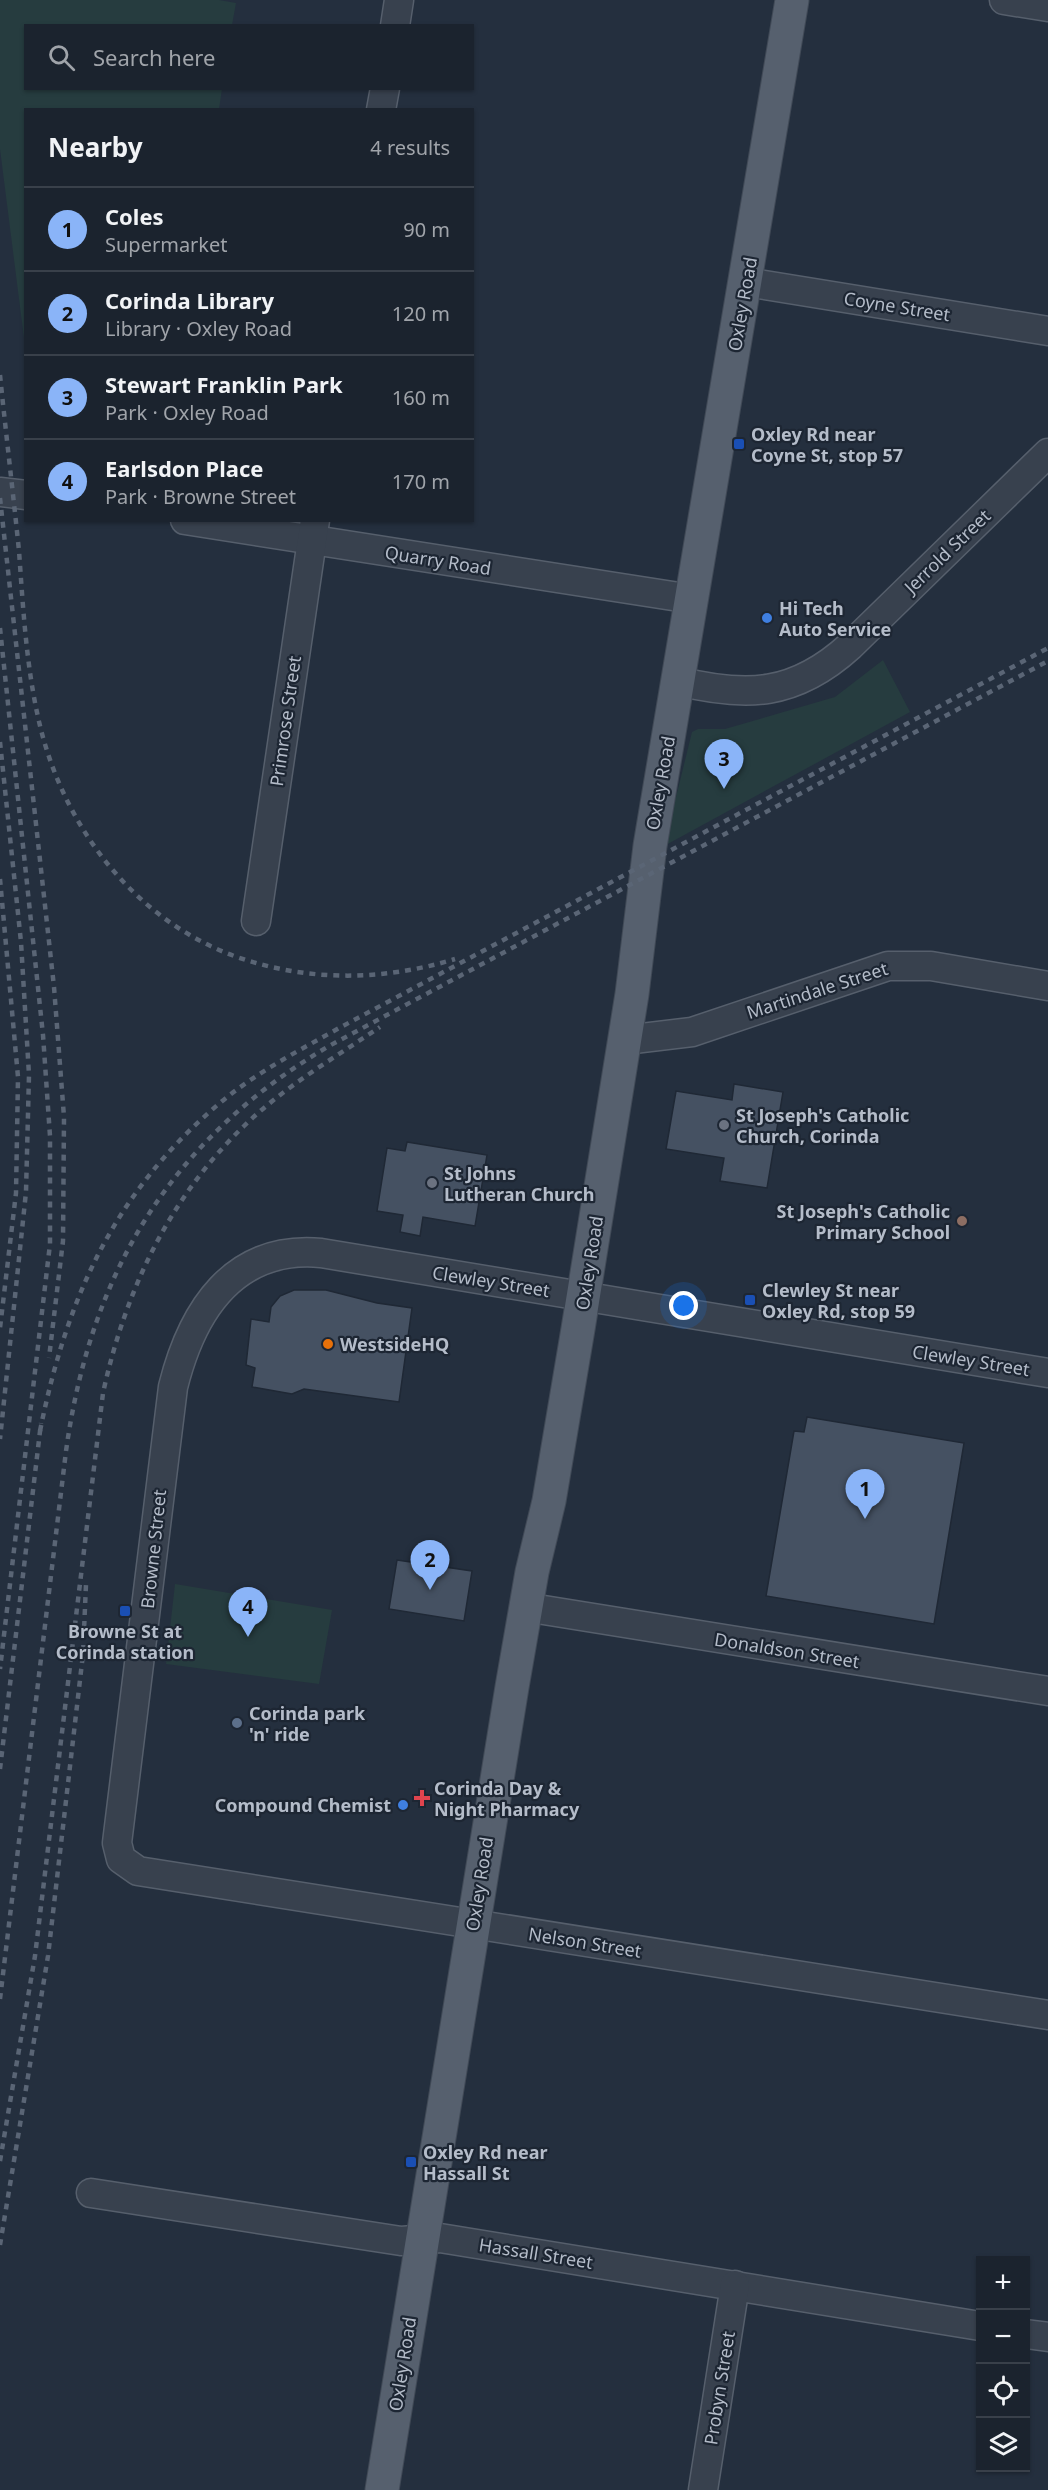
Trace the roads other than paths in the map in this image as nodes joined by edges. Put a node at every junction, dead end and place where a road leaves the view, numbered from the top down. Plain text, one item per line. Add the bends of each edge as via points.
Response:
1 (399, 0) edge
2 (792, 0) edge
3 (1004, 0) edge
4 (1048, 7) edge
5 (395, 24) edge
6 (385, 90) edge
7 (381, 108) edge
8 (746, 282) junction
9 (1048, 331) edge
10 (1048, 453) edge
11 (0, 492) edge
12 (24, 495) edge
13 (208, 522) edge
14 (314, 531) edge
15 (692, 599) junction
16 (678, 681) junction
17 (256, 921) dead end
18 (1048, 986) edge
19 (625, 1040) junction
20 (255, 1264) joint
21 (583, 1296) junction
22 (1048, 1372) edge
23 (525, 1607) junction
24 (1048, 1691) edge
25 (124, 1863) joint
26 (473, 1923) junction
27 (1048, 2015) edge
28 (91, 2193) dead end
29 (422, 2239) junction
30 (735, 2285) junction
31 (976, 2325) edge
32 (1030, 2335) edge
33 (1048, 2337) edge
34 (382, 2490) edge
35 (703, 2490) edge

1 - 5 street
2 - 8 main road, Oxley Road
3 - 4 street
6 - 7 street
8 - 9 street, Coyne Street
8 - 15 main road, Oxley Road
10 - 16 street, Jerrold Street via 825,666 777,686 746,693
11 - 12 street
13 - 14 street, Quarry Road
14 - 15 street, Quarry Road
14 - 17 street, Primrose Street
15 - 16 main road, Oxley Road
16 - 19 main road, Oxley Road via 650,846
18 - 19 street, Martindale Street via 931,966 901,965 872,970 692,1032
19 - 21 main road, Oxley Road
20 - 21 street, Clewley Street via 294,1252 321,1253
20 - 25 street, Browne Street via 232,1278 210,1299 191,1332 173,1387 119,1828 118,1849
21 - 22 street, Clewley Street
21 - 23 main road, Oxley Road via 549,1501
23 - 24 street, Donaldson Street
23 - 26 main road, Oxley Road
25 - 26 street, Nelson Street via 146,1872
26 - 27 street, Nelson Street
26 - 29 main road, Oxley Road
28 - 29 street, Hassall Street via 401,2241
29 - 30 street, Hassall Street via 440,2238
29 - 34 main road, Oxley Road
30 - 31 street, Hassall Street
30 - 35 street, Probyn Street
32 - 33 street

